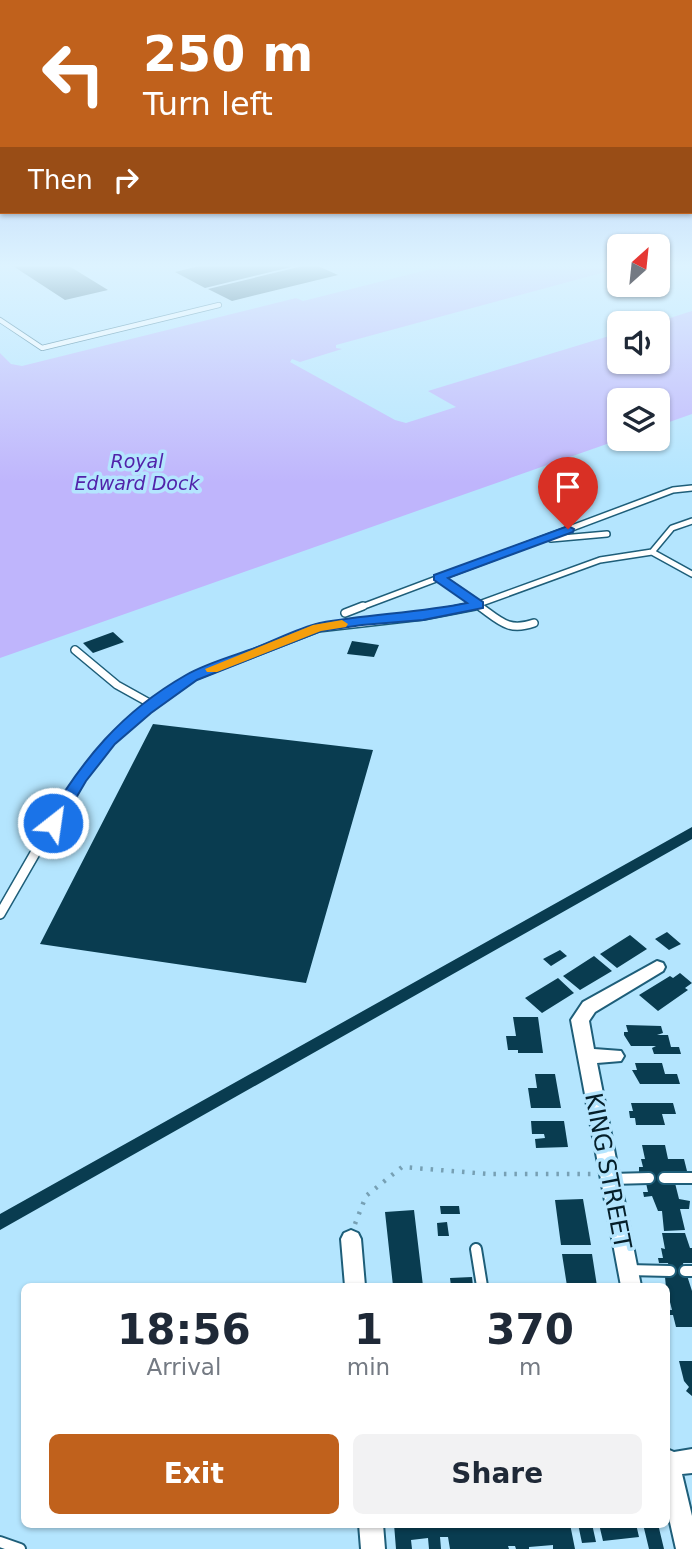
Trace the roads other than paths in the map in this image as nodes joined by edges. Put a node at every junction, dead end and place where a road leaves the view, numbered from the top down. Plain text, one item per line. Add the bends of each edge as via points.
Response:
1 (27, 338) edge
2 (82, 338) edge
3 (692, 488) edge
4 (692, 520) edge
5 (607, 534) dead end
6 (536, 541) junction
7 (652, 552) junction
8 (692, 573) edge
9 (438, 578) junction
10 (478, 605) junction
11 (345, 613) dead end
12 (534, 622) dead end
13 (75, 650) dead end
14 (153, 705) junction
15 (0, 914) edge
16 (657, 967) dead end
17 (586, 1056) junction
18 (615, 1056) dead end
19 (609, 1177) junction
20 (649, 1178) dead end
21 (664, 1178) dead end
22 (692, 1178) edge
23 (351, 1239) road end
24 (476, 1249) dead end
25 (670, 1271) dead end
26 (629, 1278) edge
27 (355, 1283) edge
28 (482, 1283) edge
29 (692, 1461) edge
30 (670, 1463) edge
31 (670, 1475) edge
32 (371, 1528) edge
33 (0, 1542) edge
34 (20, 1549) edge
35 (373, 1549) edge
36 (688, 1549) edge

1 - 2 lane via 42,348
3 - 6 lane via 673,490
4 - 7 lane via 672,528
5 - 6 lane
6 - 9 lane
7 - 8 lane
7 - 10 lane via 600,560
9 - 10 lane
9 - 11 lane
10 - 12 lane via 509,627
10 - 14 lane via 318,628 192,677
13 - 14 lane via 117,685
14 - 15 lane via 110,741 79,779
16 - 17 street, KING STREET via 582,1013
17 - 18 street
17 - 19 street, KING STREET
19 - 20 lane
19 - 26 street, KING STREET
21 - 22 lane
23 - 27 street
24 - 28 lane
25 - 26 lane
29 - 30 street
31 - 36 street
32 - 35 street
33 - 34 lane

